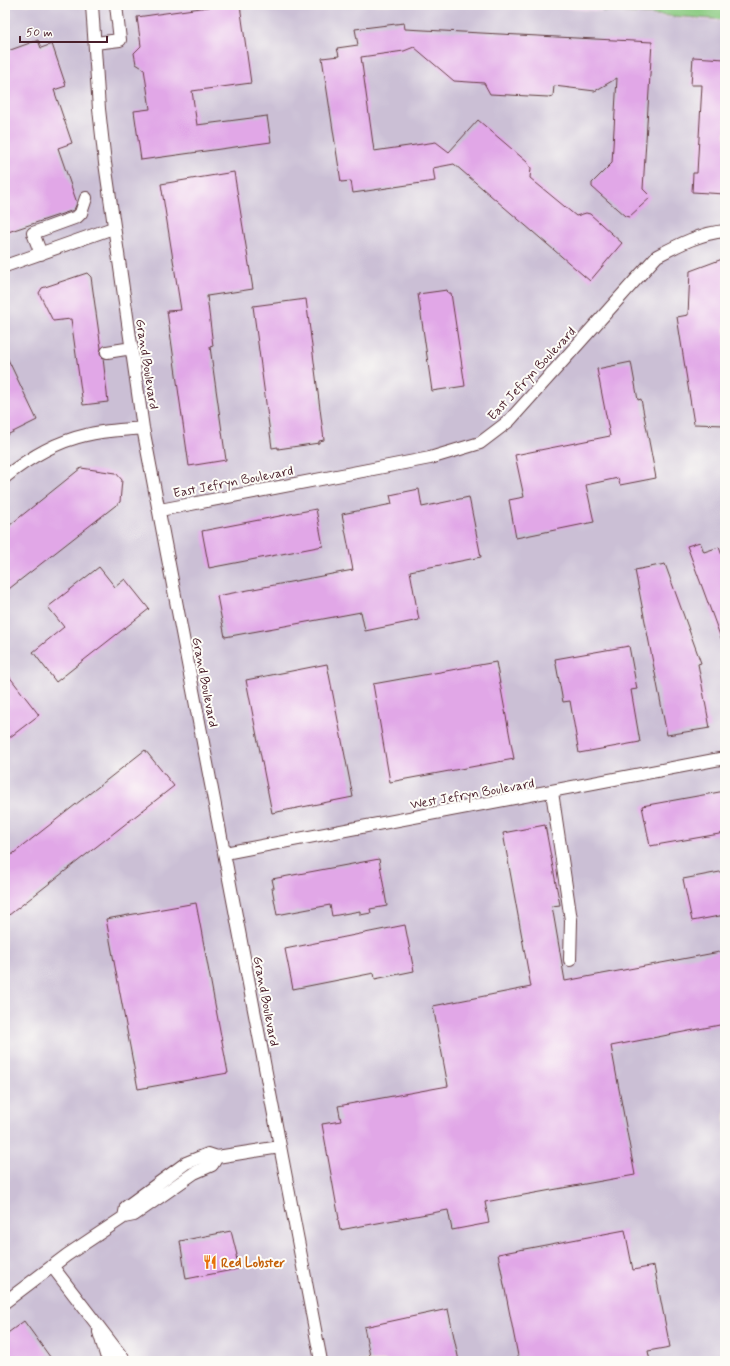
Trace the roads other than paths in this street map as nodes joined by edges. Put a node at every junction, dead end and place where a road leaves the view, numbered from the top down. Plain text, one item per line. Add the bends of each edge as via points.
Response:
1 (92, 5) edge
2 (116, 5) edge
3 (95, 43) junction
4 (86, 198) dead end
5 (113, 228) junction
6 (725, 231) edge
7 (41, 254) junction
8 (5, 266) edge
9 (132, 348) junction
10 (107, 352) dead end
11 (143, 428) junction
12 (5, 477) edge
13 (160, 510) junction
14 (725, 758) edge
15 (552, 792) junction
16 (225, 853) junction
17 (570, 960) dead end
18 (280, 1147) junction
19 (52, 1266) junction
20 (5, 1302) edge
21 (96, 1324) junction
22 (110, 1361) edge
23 (125, 1361) edge
24 (321, 1361) edge

1 - 3 street, Grand Boulevard
2 - 3 street via 120,40
3 - 5 street, Grand Boulevard via 99,109
4 - 7 street via 81,213 76,217 33,233
5 - 7 street
5 - 9 street, Grand Boulevard
6 - 13 street, East Jefryn Boulevard via 687,241 657,256 509,421 480,443 430,458
7 - 8 street
9 - 10 street
9 - 11 street, Grand Boulevard
11 - 12 street via 86,435 54,445 27,459
11 - 13 street, Grand Boulevard
13 - 16 street, Grand Boulevard
14 - 15 street, West Jefryn Boulevard
15 - 16 street, West Jefryn Boulevard
15 - 17 street via 571,920
16 - 18 street, Grand Boulevard
18 - 19 street via 217,1156 208,1154 186,1163 126,1207 124,1217
18 - 24 street, Grand Boulevard
19 - 20 street
19 - 21 street
21 - 22 street
21 - 23 street

